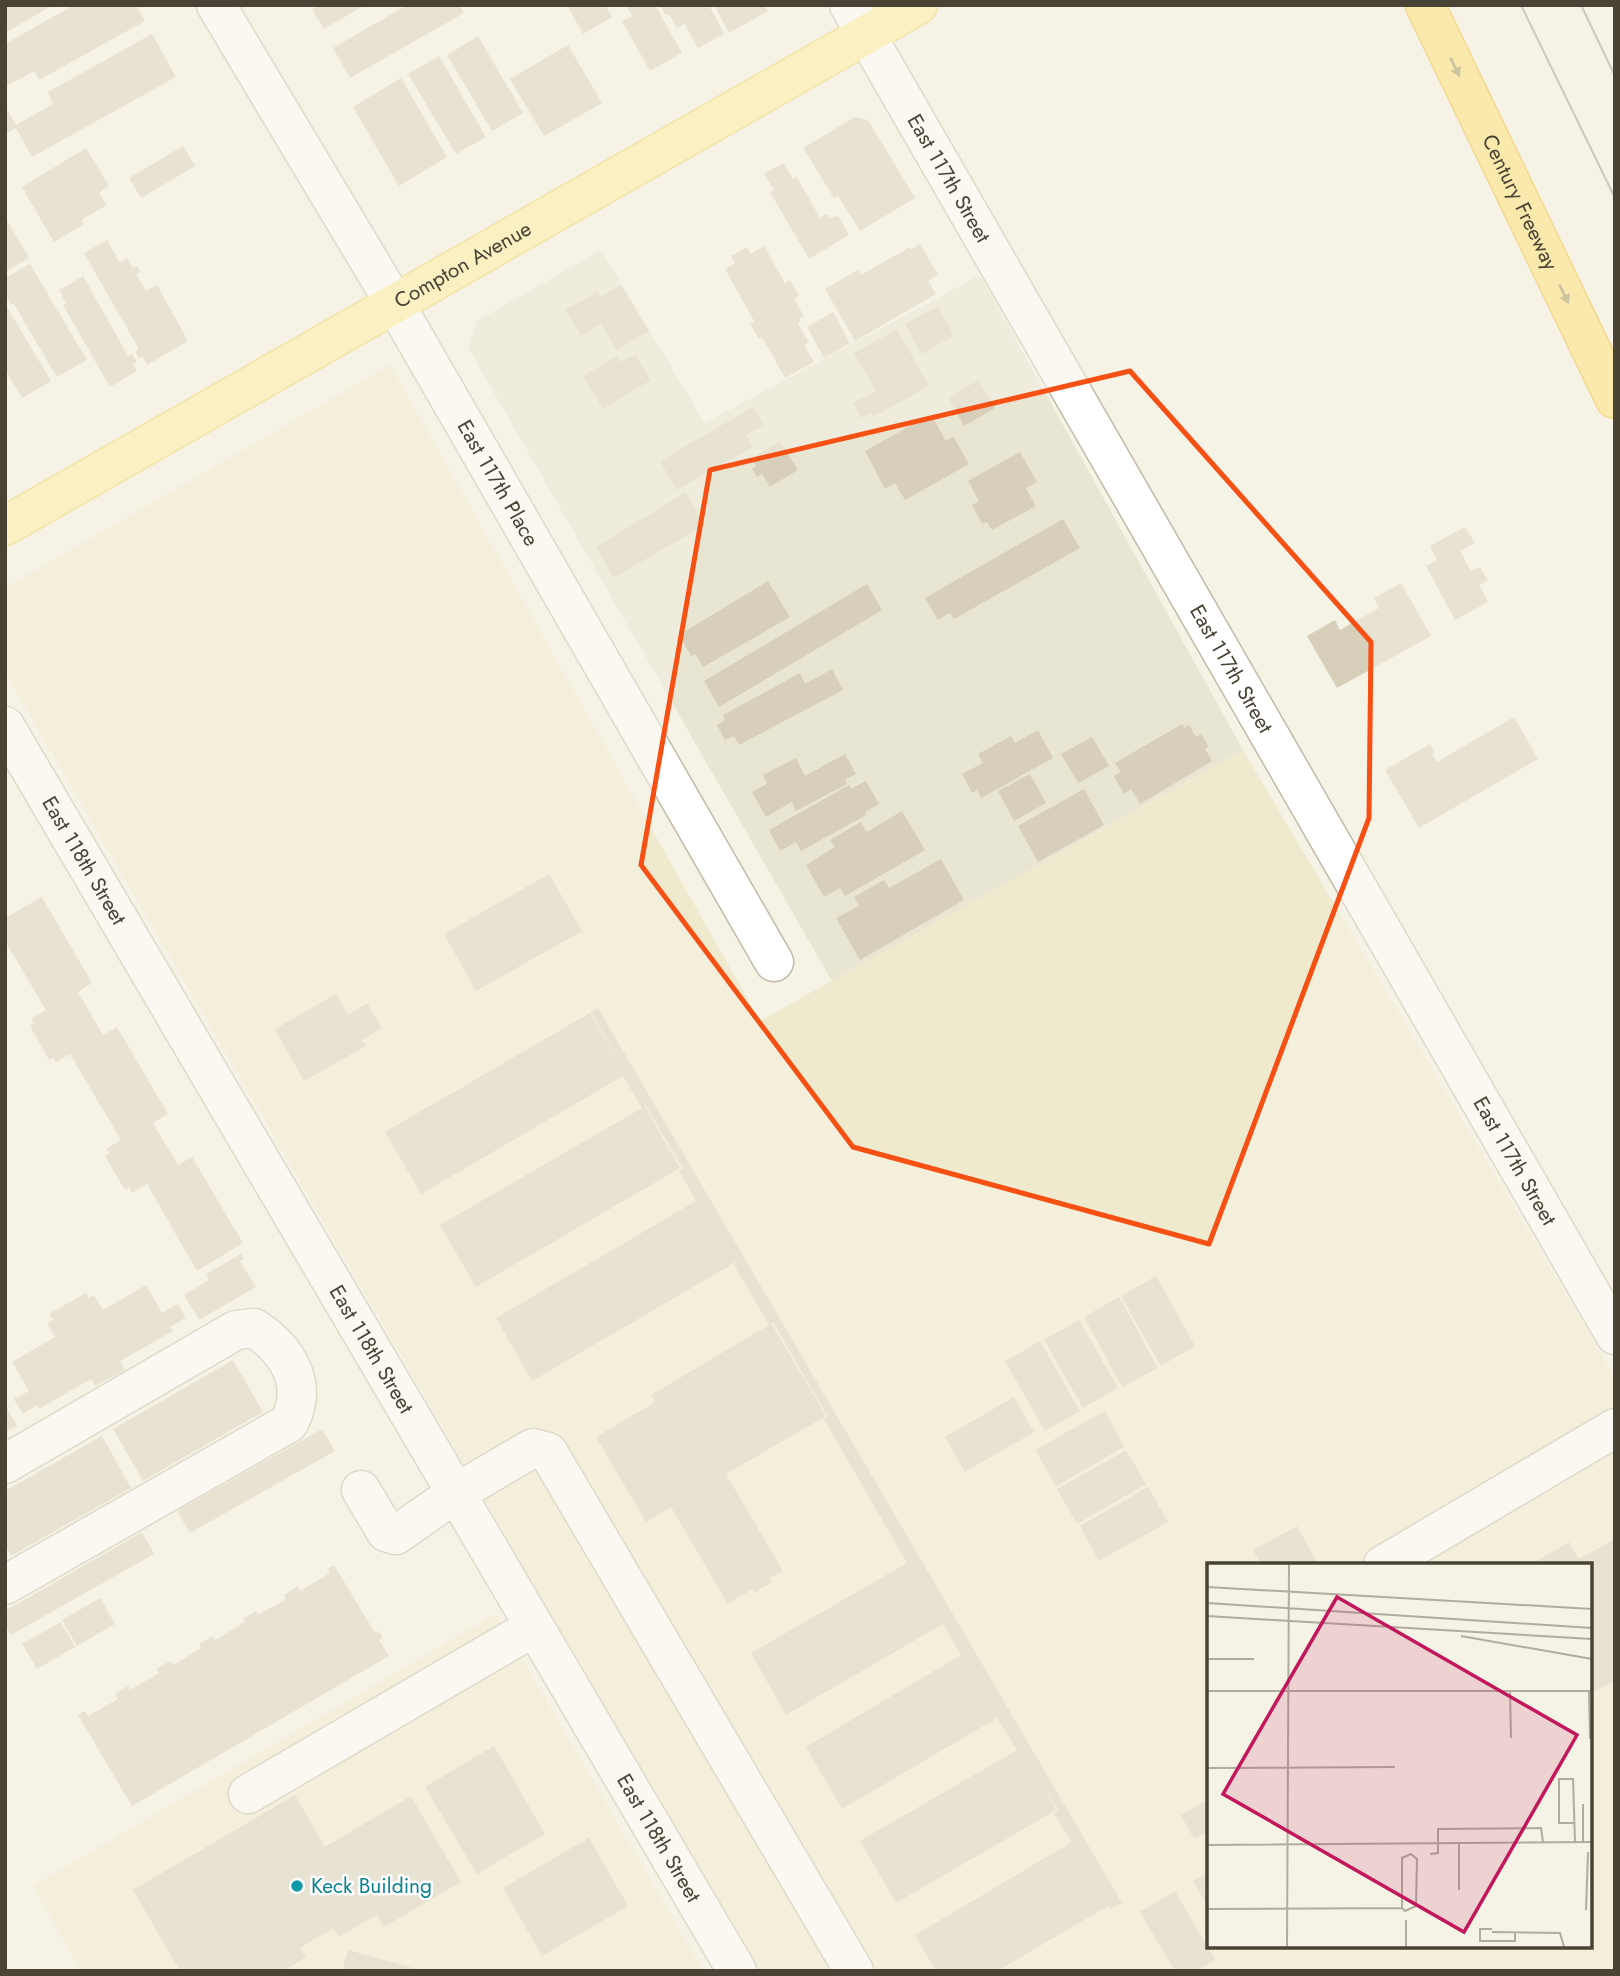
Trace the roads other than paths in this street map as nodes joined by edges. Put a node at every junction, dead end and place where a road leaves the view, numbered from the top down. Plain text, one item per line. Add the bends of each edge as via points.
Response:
1 (216, 5) edge
2 (918, 5) edge
3 (1425, 5) edge
4 (858, 20) edge
5 (395, 304) junction
6 (1615, 399) edge
7 (5, 526) edge
8 (5, 726) edge
9 (774, 962) dead end
10 (1615, 1335) edge
11 (1615, 1428) edge
12 (5, 1464) edge
13 (361, 1490) dead end
14 (456, 1493) junction
15 (1386, 1563) edge
16 (5, 1585) edge
17 (534, 1626) junction
18 (248, 1794) dead end
19 (737, 1971) edge
20 (854, 1971) edge

1 - 5 street, East 117th Place
2 - 4 main road, Compton Avenue
3 -> 6 highway, Century Freeway
4 - 5 main road, Compton Avenue
4 - 10 street, East 117th Street
5 - 7 main road, Compton Avenue
5 - 9 street, East 117th Place
8 - 14 street, East 118th Street
11 - 15 street
12 - 16 street via 236,1330 254,1328 271,1339 294,1374 298,1397 289,1423
13 - 14 street via 386,1532 396,1535
14 - 17 street, East 118th Street
14 - 20 street via 533,1448 548,1451
17 - 18 street
17 - 19 street, East 118th Street

